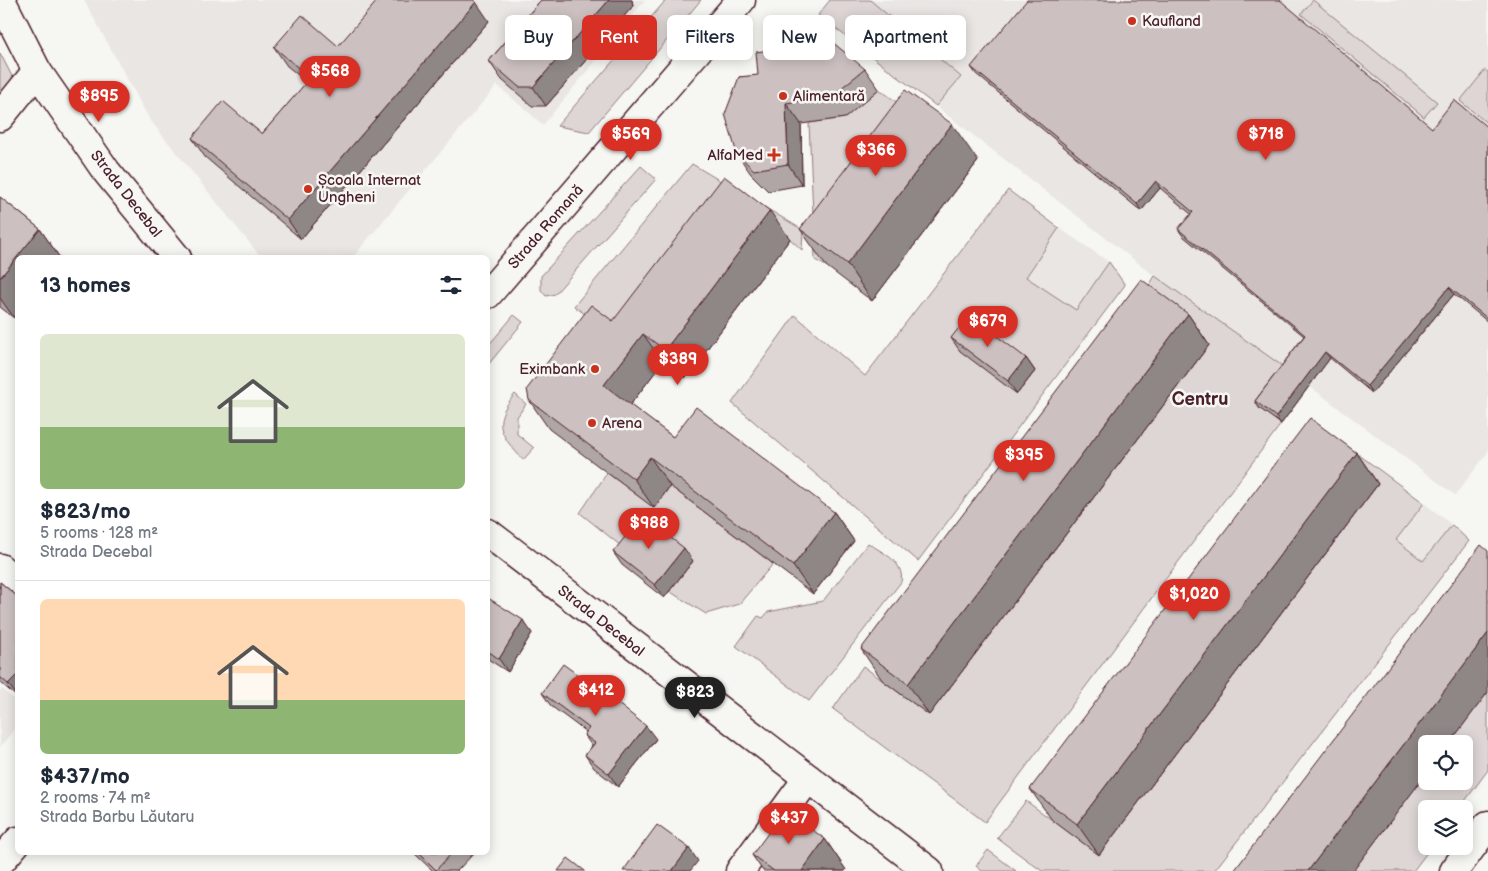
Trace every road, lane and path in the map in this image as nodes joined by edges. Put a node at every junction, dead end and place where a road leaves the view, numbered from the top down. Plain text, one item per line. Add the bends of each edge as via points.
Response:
1 (1, 0) edge
2 (742, 0) edge
3 (37, 71) junction
4 (0, 117) edge
5 (175, 255) edge
6 (490, 292) edge
7 (490, 535) edge
8 (0, 568) edge
9 (15, 581) edge
10 (808, 778) junction
11 (1488, 825) edge
12 (15, 845) edge
13 (0, 862) edge
14 (740, 871) edge
15 (929, 871) edge
16 (1454, 871) edge

1 - 3 street, Strada Decebal
2 - 6 street, Strada Romană
3 - 4 street
3 - 5 street, Strada Decebal via 106,171
7 - 10 street, Strada Decebal
8 - 9 street
10 - 14 street
10 - 15 street, Strada Decebal
11 - 16 street
12 - 13 street

